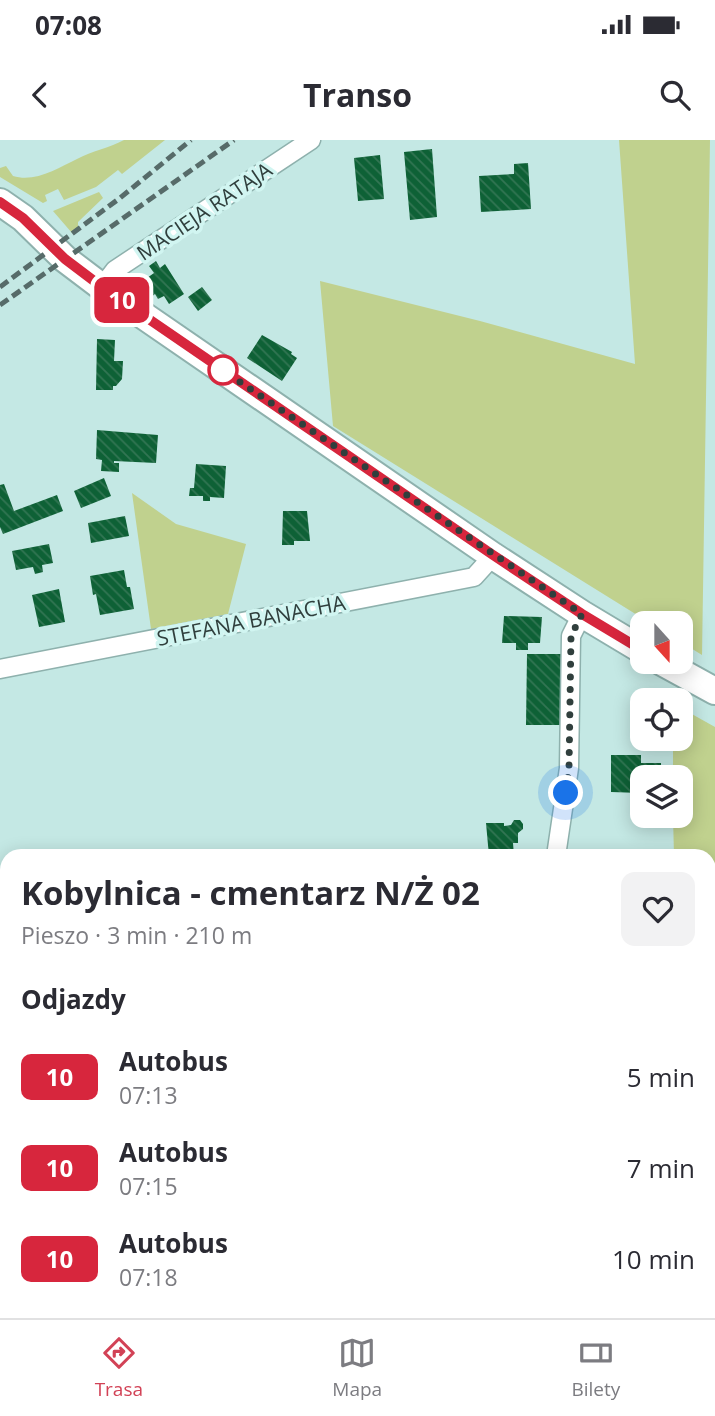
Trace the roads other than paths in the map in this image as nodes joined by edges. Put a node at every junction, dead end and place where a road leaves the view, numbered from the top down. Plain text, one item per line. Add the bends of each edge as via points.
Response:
1 (311, 140) edge
2 (0, 202) edge
3 (102, 287) junction
4 (493, 555) junction
5 (582, 614) junction
6 (630, 643) edge
7 (0, 669) edge
8 (684, 674) edge
9 (715, 691) edge
10 (557, 849) edge

1 - 3 street, MACIEJA RATAJA via 115,271
2 - 3 street
3 - 4 street
4 - 5 street
4 - 7 street, STEFANA BANACHA via 474,577
5 - 6 street
5 - 10 street via 571,636 569,768
8 - 9 street

